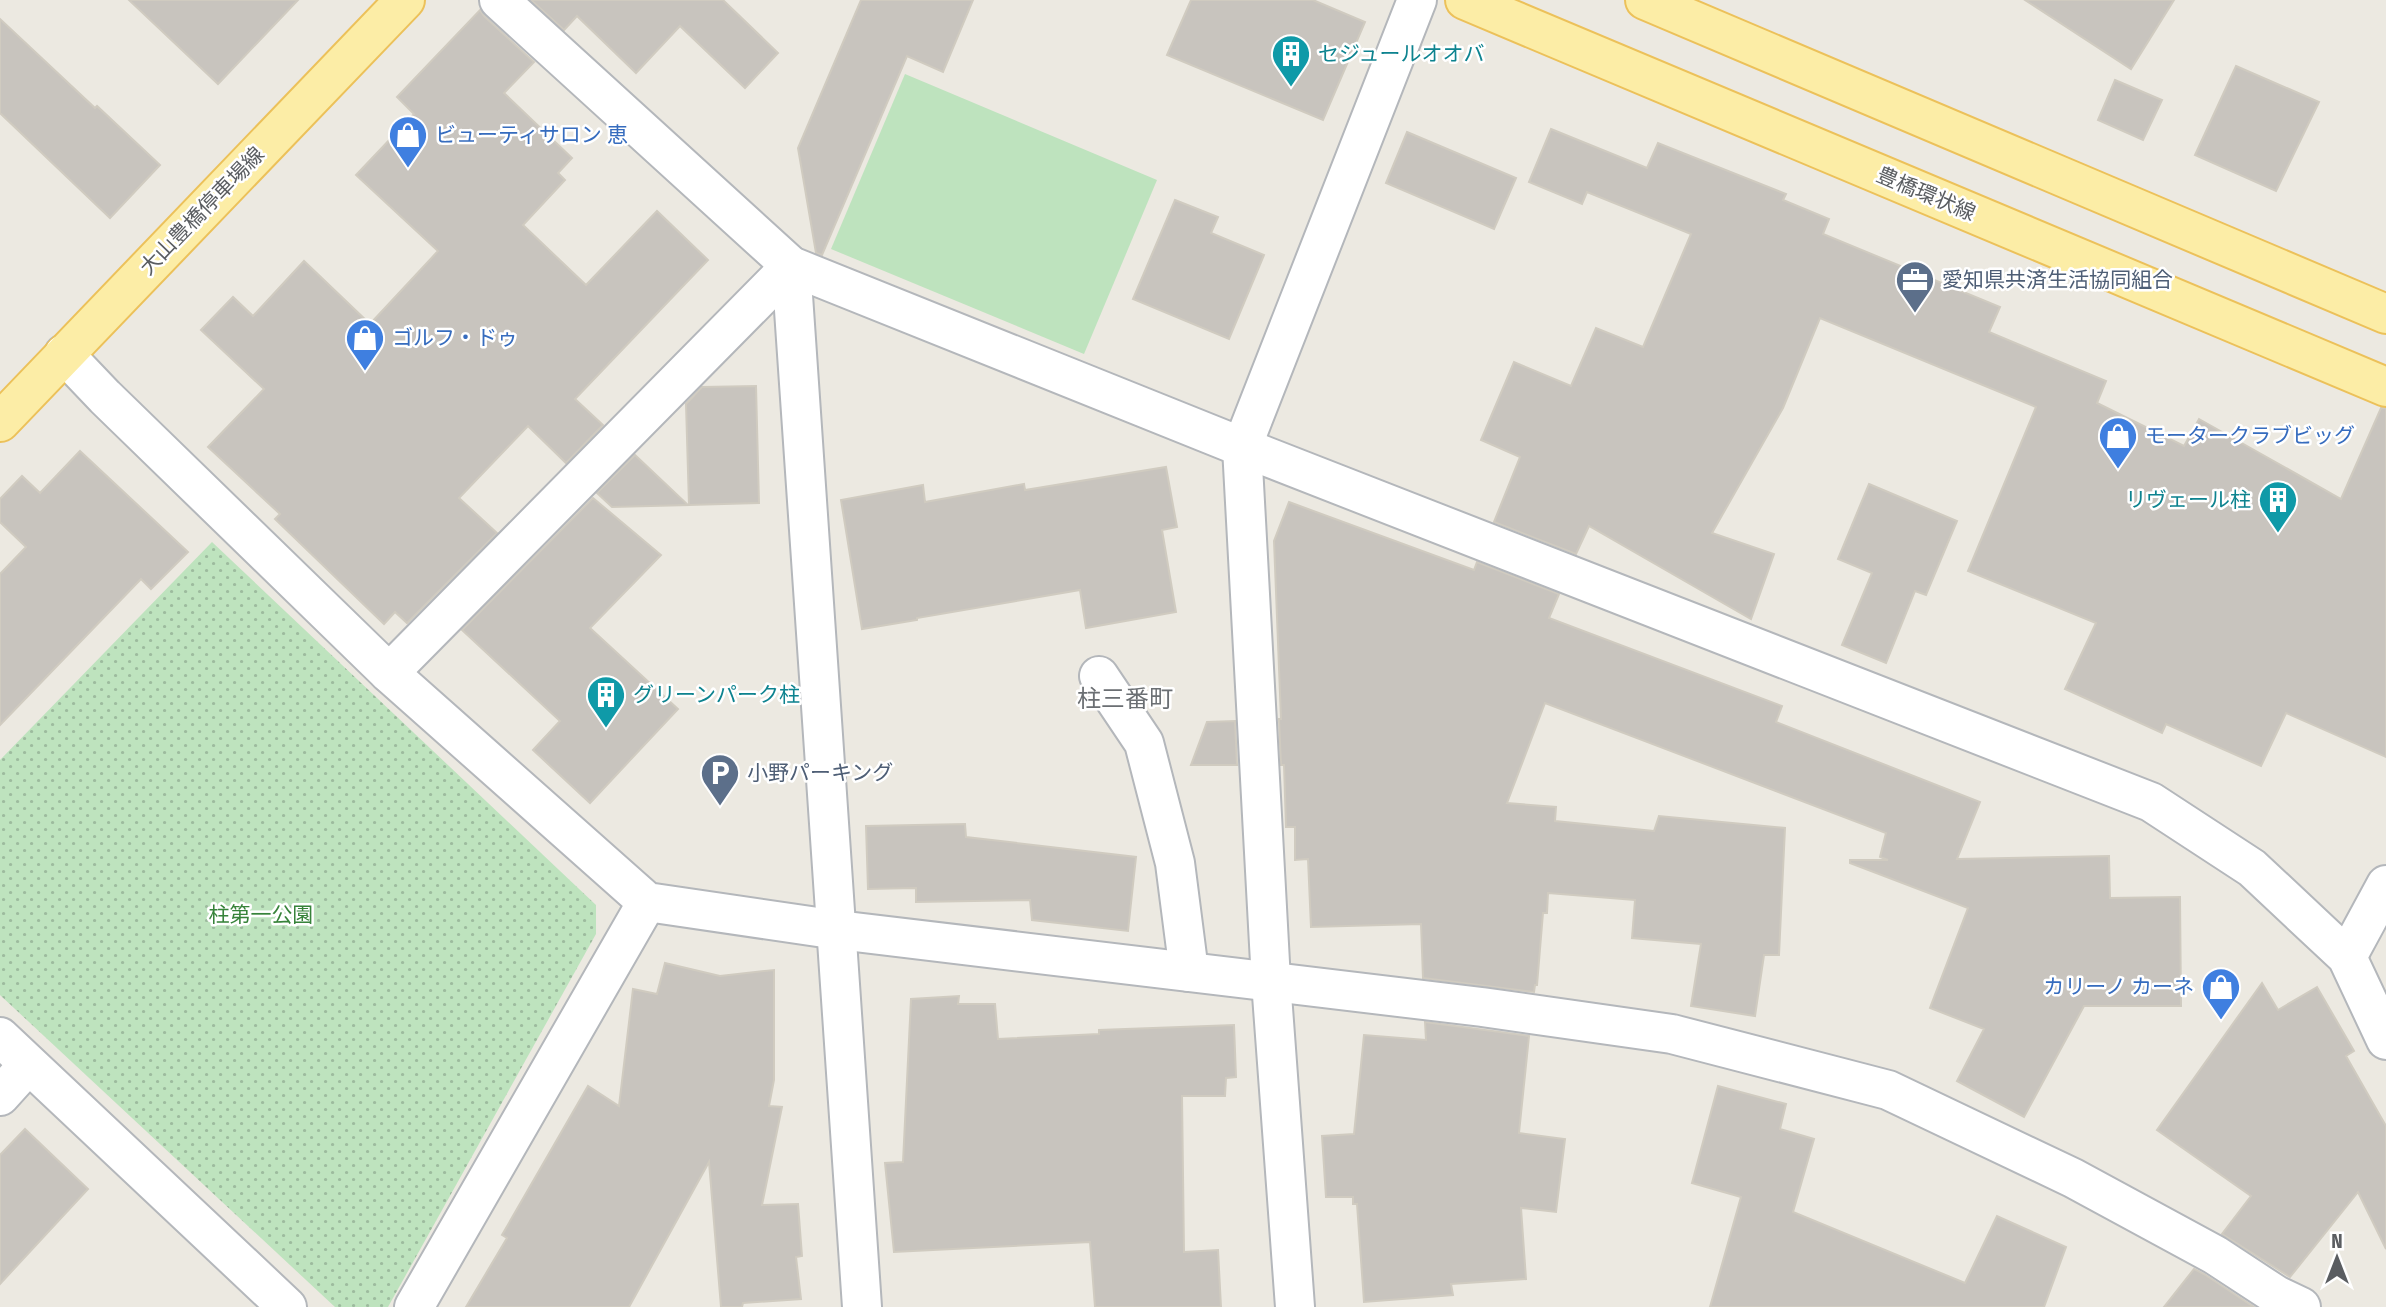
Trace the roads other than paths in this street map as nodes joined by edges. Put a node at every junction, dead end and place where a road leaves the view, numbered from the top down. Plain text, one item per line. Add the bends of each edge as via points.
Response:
1 (405, 0) edge
2 (499, 0) edge
3 (1418, 0) edge
4 (1465, 0) edge
5 (1645, 0) edge
6 (791, 267) junction
7 (2386, 314) edge
8 (64, 354) junction
9 (2386, 387) edge
10 (0, 422) edge
11 (1242, 447) junction
12 (389, 674) junction
13 (1099, 676) dead end
14 (2386, 885) edge
15 (647, 902) junction
16 (838, 930) junction
17 (2347, 957) junction
18 (1189, 972) junction
19 (1271, 981) junction
20 (0, 1037) edge
21 (2386, 1040) edge
22 (28, 1065) junction
23 (0, 1096) edge
24 (286, 1307) edge
25 (414, 1307) edge
26 (862, 1307) edge
27 (1295, 1307) edge
28 (2301, 1307) edge

1 - 8 main road, 大山豊橋停車場線
2 - 6 street
3 - 11 street
4 - 9 main road, 豊橋環状線
5 - 7 main road
6 - 11 street
6 - 12 street
6 - 16 street
8 - 10 main road, 大山豊橋停車場線
8 - 12 street
11 - 17 street via 2151,802 2252,868
11 - 19 street
12 - 15 street
13 - 18 street via 1144,743 1175,863
14 - 17 street
15 - 16 street
15 - 25 street
16 - 18 street
16 - 26 street
17 - 21 street
18 - 19 street
19 - 27 street
19 - 28 street via 1672,1034 1888,1090 2073,1178
20 - 22 street
22 - 23 street
22 - 24 street

